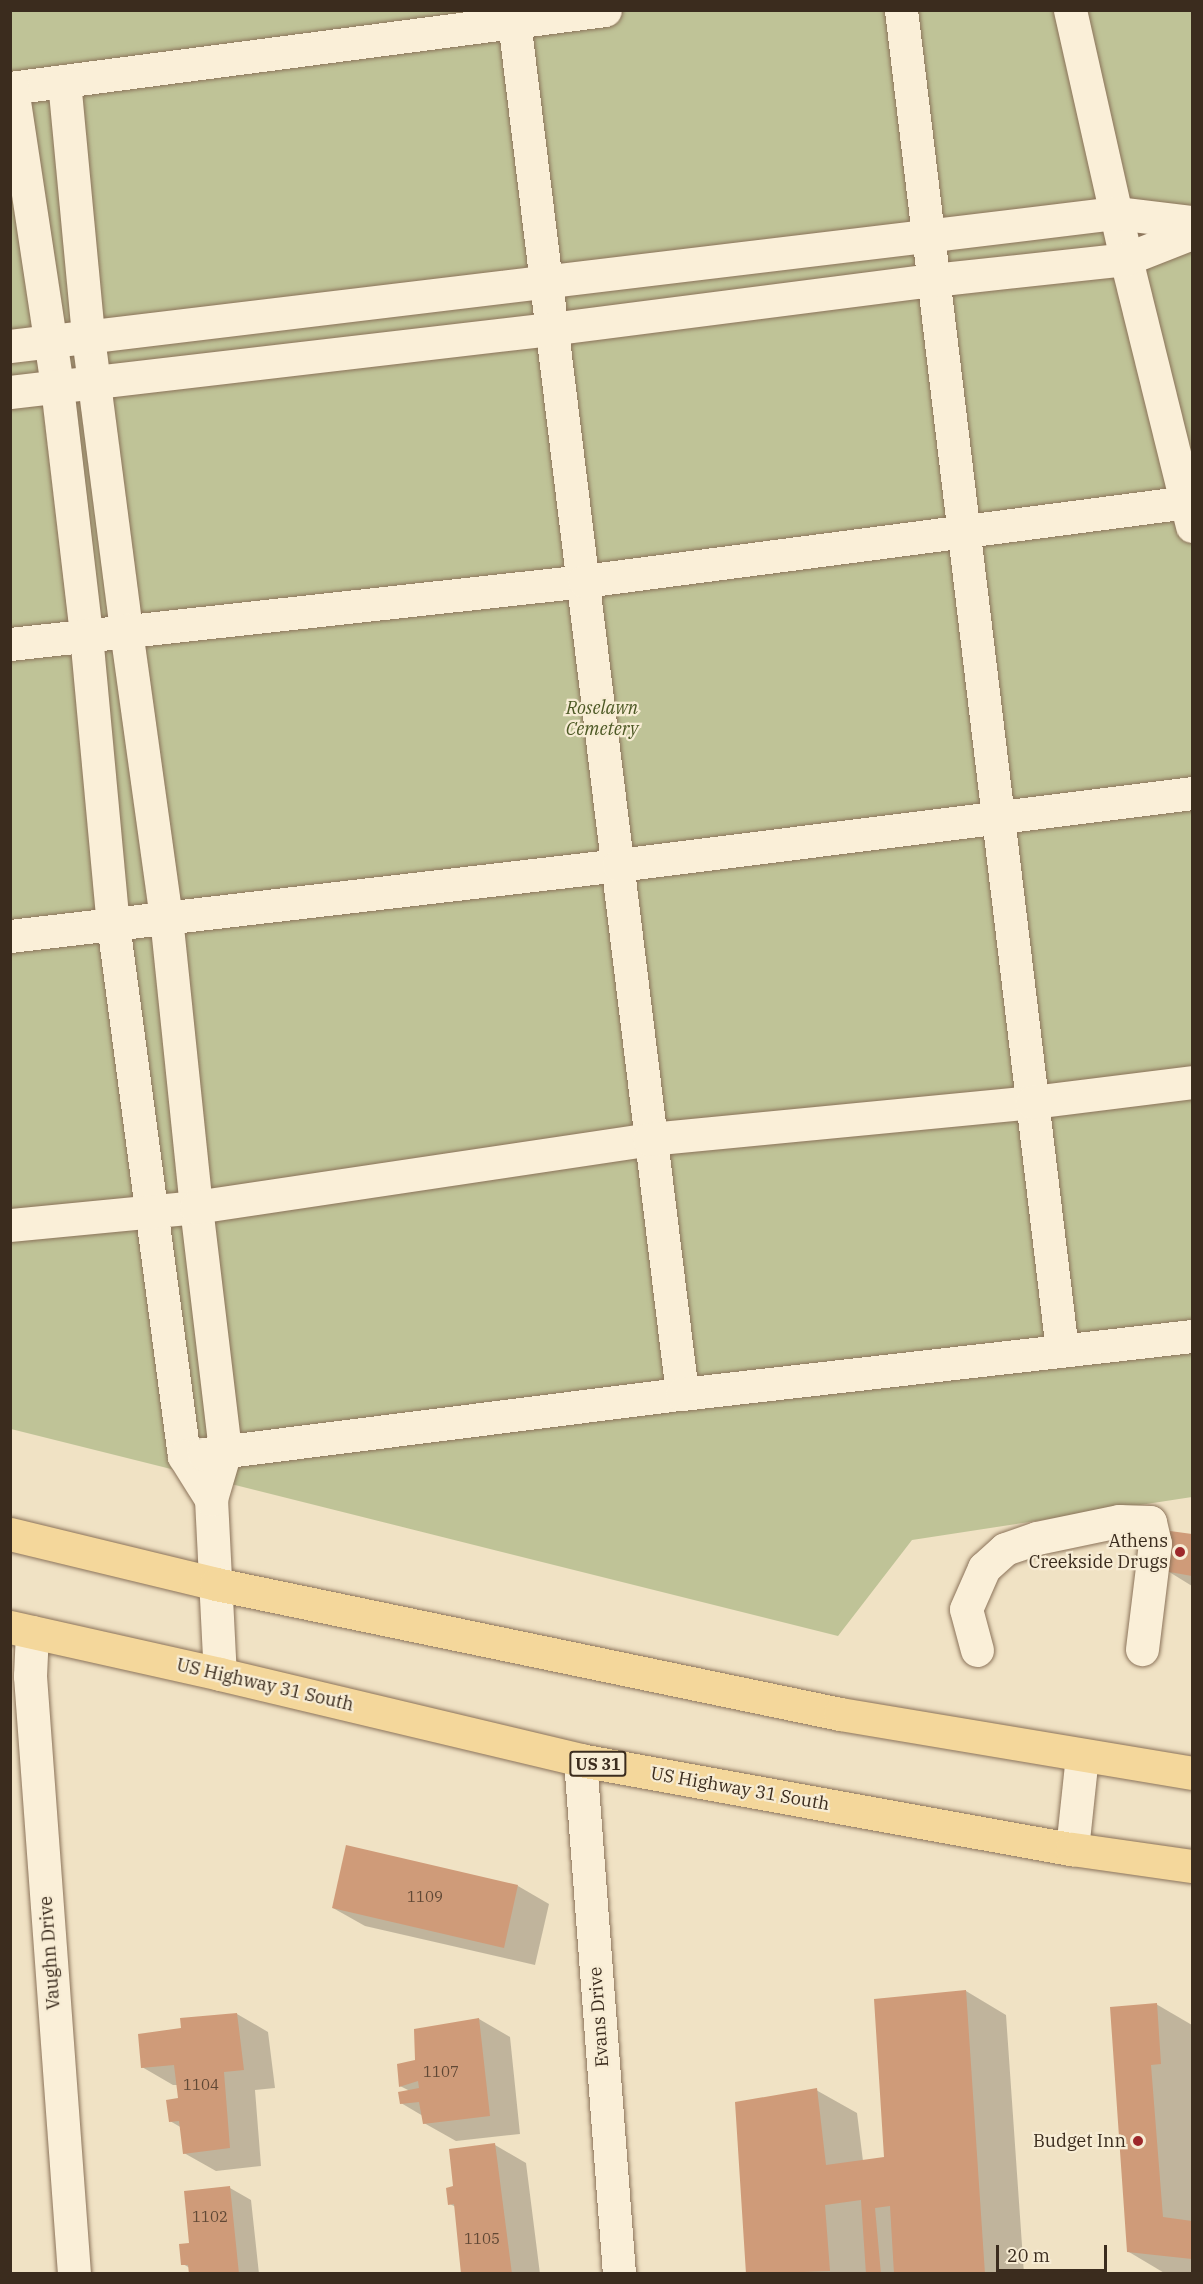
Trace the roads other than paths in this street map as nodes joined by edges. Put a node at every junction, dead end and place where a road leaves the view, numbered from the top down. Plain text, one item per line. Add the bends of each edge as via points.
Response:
1 (605, 10) edge
2 (901, 10) edge
3 (1070, 10) edge
4 (514, 21) junction
5 (64, 81) junction
6 (11, 88) edge
7 (1116, 213) junction
8 (1192, 222) edge
9 (1192, 233) edge
10 (928, 236) junction
11 (1126, 259) junction
12 (933, 279) junction
13 (544, 281) junction
14 (550, 329) junction
15 (88, 337) junction
16 (50, 342) junction
17 (10, 346) edge
18 (95, 382) junction
19 (57, 387) junction
20 (10, 392) edge
21 (1190, 514) edge
22 (963, 531) junction
23 (584, 581) junction
24 (126, 630) junction
25 (86, 635) junction
26 (10, 644) edge
27 (1192, 793) edge
28 (998, 818) junction
29 (619, 865) junction
30 (166, 917) junction
31 (113, 924) junction
32 (10, 936) edge
33 (1192, 1082) edge
34 (1032, 1102) junction
35 (649, 1139) junction
36 (196, 1207) junction
37 (151, 1211) junction
38 (10, 1225) edge
39 (1192, 1336) edge
40 (1062, 1350) junction
41 (682, 1394) junction
42 (225, 1451) junction
43 (184, 1456) junction
44 (211, 1499) junction
45 (10, 1534) edge
46 (216, 1584) junction
47 (21, 1630) edge
48 (1142, 1649) dead end
49 (977, 1650) dead end
50 (220, 1674) junction
51 (1082, 1756) junction
52 (580, 1760) junction
53 (1192, 1773) edge
54 (1072, 1849) junction
55 (1192, 1866) edge
56 (74, 2274) edge
57 (619, 2274) edge

1 - 4 street
2 - 10 street
3 - 7 street
4 - 5 street
4 - 13 street
5 - 6 street
5 - 15 street
6 - 16 street
7 - 8 street
7 - 10 street
7 - 11 street
9 - 11 street
10 - 12 street
10 - 13 street
11 - 12 street
11 - 21 street
12 - 14 street
12 - 22 street
13 - 14 street
13 - 15 street
14 - 18 street
14 - 23 street
15 - 16 street
15 - 18 street
16 - 17 street
16 - 19 street
18 - 19 street
18 - 24 street
19 - 20 street
19 - 25 street
21 - 22 street
22 - 23 street
22 - 28 street
23 - 24 street
23 - 29 street
24 - 25 street
24 - 30 street
25 - 26 street
25 - 31 street
27 - 28 street
28 - 29 street
28 - 34 street
29 - 30 street
29 - 35 street
30 - 31 street
30 - 36 street
31 - 32 street
31 - 37 street
33 - 34 street
34 - 35 street
34 - 40 street
35 - 36 street
35 - 41 street
36 - 37 street
36 - 42 street
37 - 38 street
37 - 43 street
39 - 40 street
40 - 41 street
41 - 42 street
42 - 43 street
42 - 44 street
43 - 44 street
44 - 46 street
45 - 46 main road
46 - 50 street
46 - 51 main road via 840,1714
47 - 50 main road, US Highway 31 South / US 31
47 - 56 street, Vaughn Drive via 30,1676
48 - 49 street via 1155,1543 1150,1522 1119,1521 1043,1536 1005,1549 984,1568 966,1609
50 - 52 main road, US Highway 31 South / US 31
51 - 53 main road
51 - 54 street
52 - 54 main road, US Highway 31 South / US 31
52 - 57 street, Evans Drive
54 - 55 main road, US Highway 31 South / US 31

